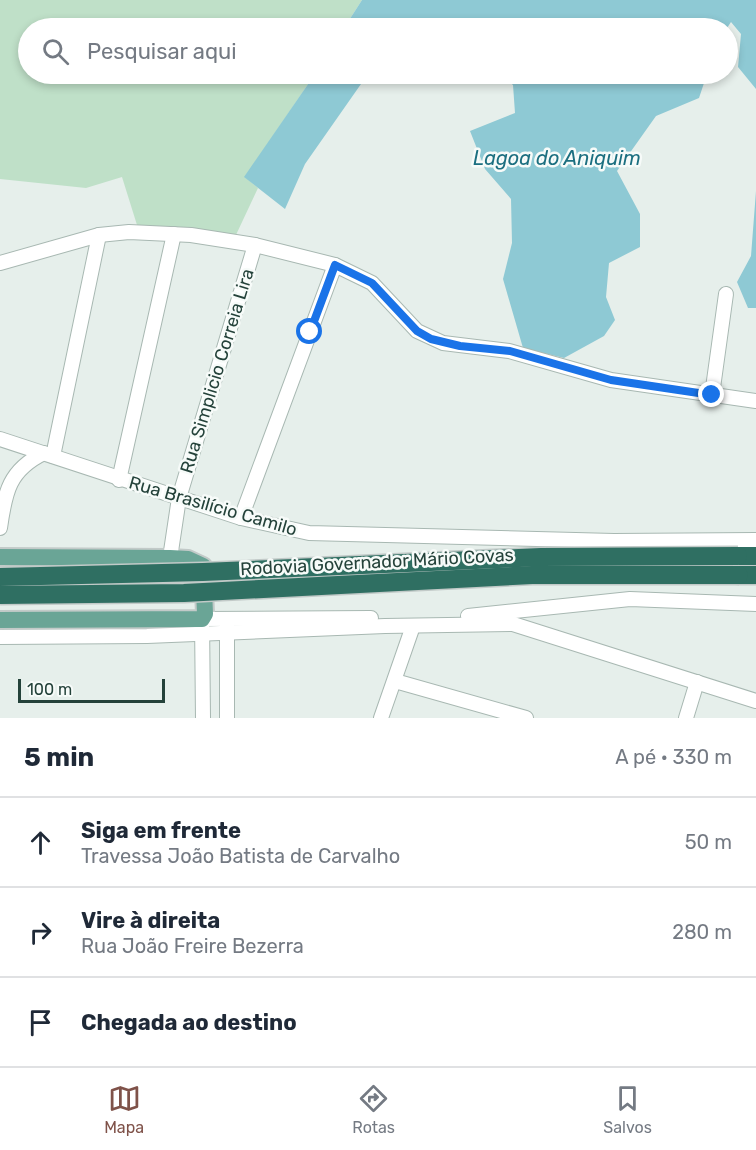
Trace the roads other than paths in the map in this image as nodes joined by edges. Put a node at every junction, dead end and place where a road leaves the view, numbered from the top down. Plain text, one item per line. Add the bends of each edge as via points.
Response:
1 (174, 234) junction
2 (99, 235) junction
3 (255, 245) junction
4 (0, 263) edge
5 (335, 265) junction
6 (726, 294) dead end
7 (712, 395) junction
8 (750, 400) edge
9 (756, 409) edge
10 (0, 439) edge
11 (48, 455) junction
12 (119, 480) junction
13 (179, 498) junction
14 (241, 518) junction
15 (0, 528) edge
16 (756, 540) edge
17 (0, 555) edge
18 (747, 556) edge
19 (170, 558) junction
20 (748, 575) edge
21 (0, 577) edge
22 (0, 595) edge
23 (756, 604) edge
24 (0, 620) edge
25 (202, 626) junction
26 (227, 626) junction
27 (413, 626) junction
28 (0, 637) edge
29 (395, 681) junction
30 (697, 682) junction
31 (756, 700) edge
32 (203, 718) edge
33 (227, 718) edge
34 (381, 718) edge
35 (526, 718) edge
36 (686, 718) edge

1 - 2 street
1 - 3 street
1 - 12 street
2 - 4 street
2 - 11 street
3 - 5 street
3 - 13 street, Rua Simplicio Correia Lira
5 - 7 street via 372,283 417,331 431,339 510,351 611,380
5 - 14 street
6 - 7 street
7 - 8 street
8 - 9 street
10 - 11 street, Rua Brasilício Camilo
11 - 12 street, Rua Brasilício Camilo
11 - 15 street via 32,459 14,474
12 - 13 street, Rua Brasilício Camilo
13 - 14 street, Rua Brasilício Camilo
13 - 19 street, Rua Simplicio Correia Lira
14 - 16 street, Rua Brasilício Camilo via 309,533 351,535
17 - 19 main road
18 - 21 highway, Rodovia Governador Mário Covas, bridge via 541,557
19 - 25 main road via 188,559 203,566
20 - 22 highway, Rodovia Governador Mário Covas, bridge via 523,575 184,592
23 - 26 street via 630,599 466,616
24 - 25 main road
25 - 26 street
25 - 28 street
25 - 32 street
26 - 27 street
26 - 33 street
27 - 29 street
27 - 30 street via 513,624
29 - 34 street
29 - 35 street
30 - 31 street
30 - 36 street

